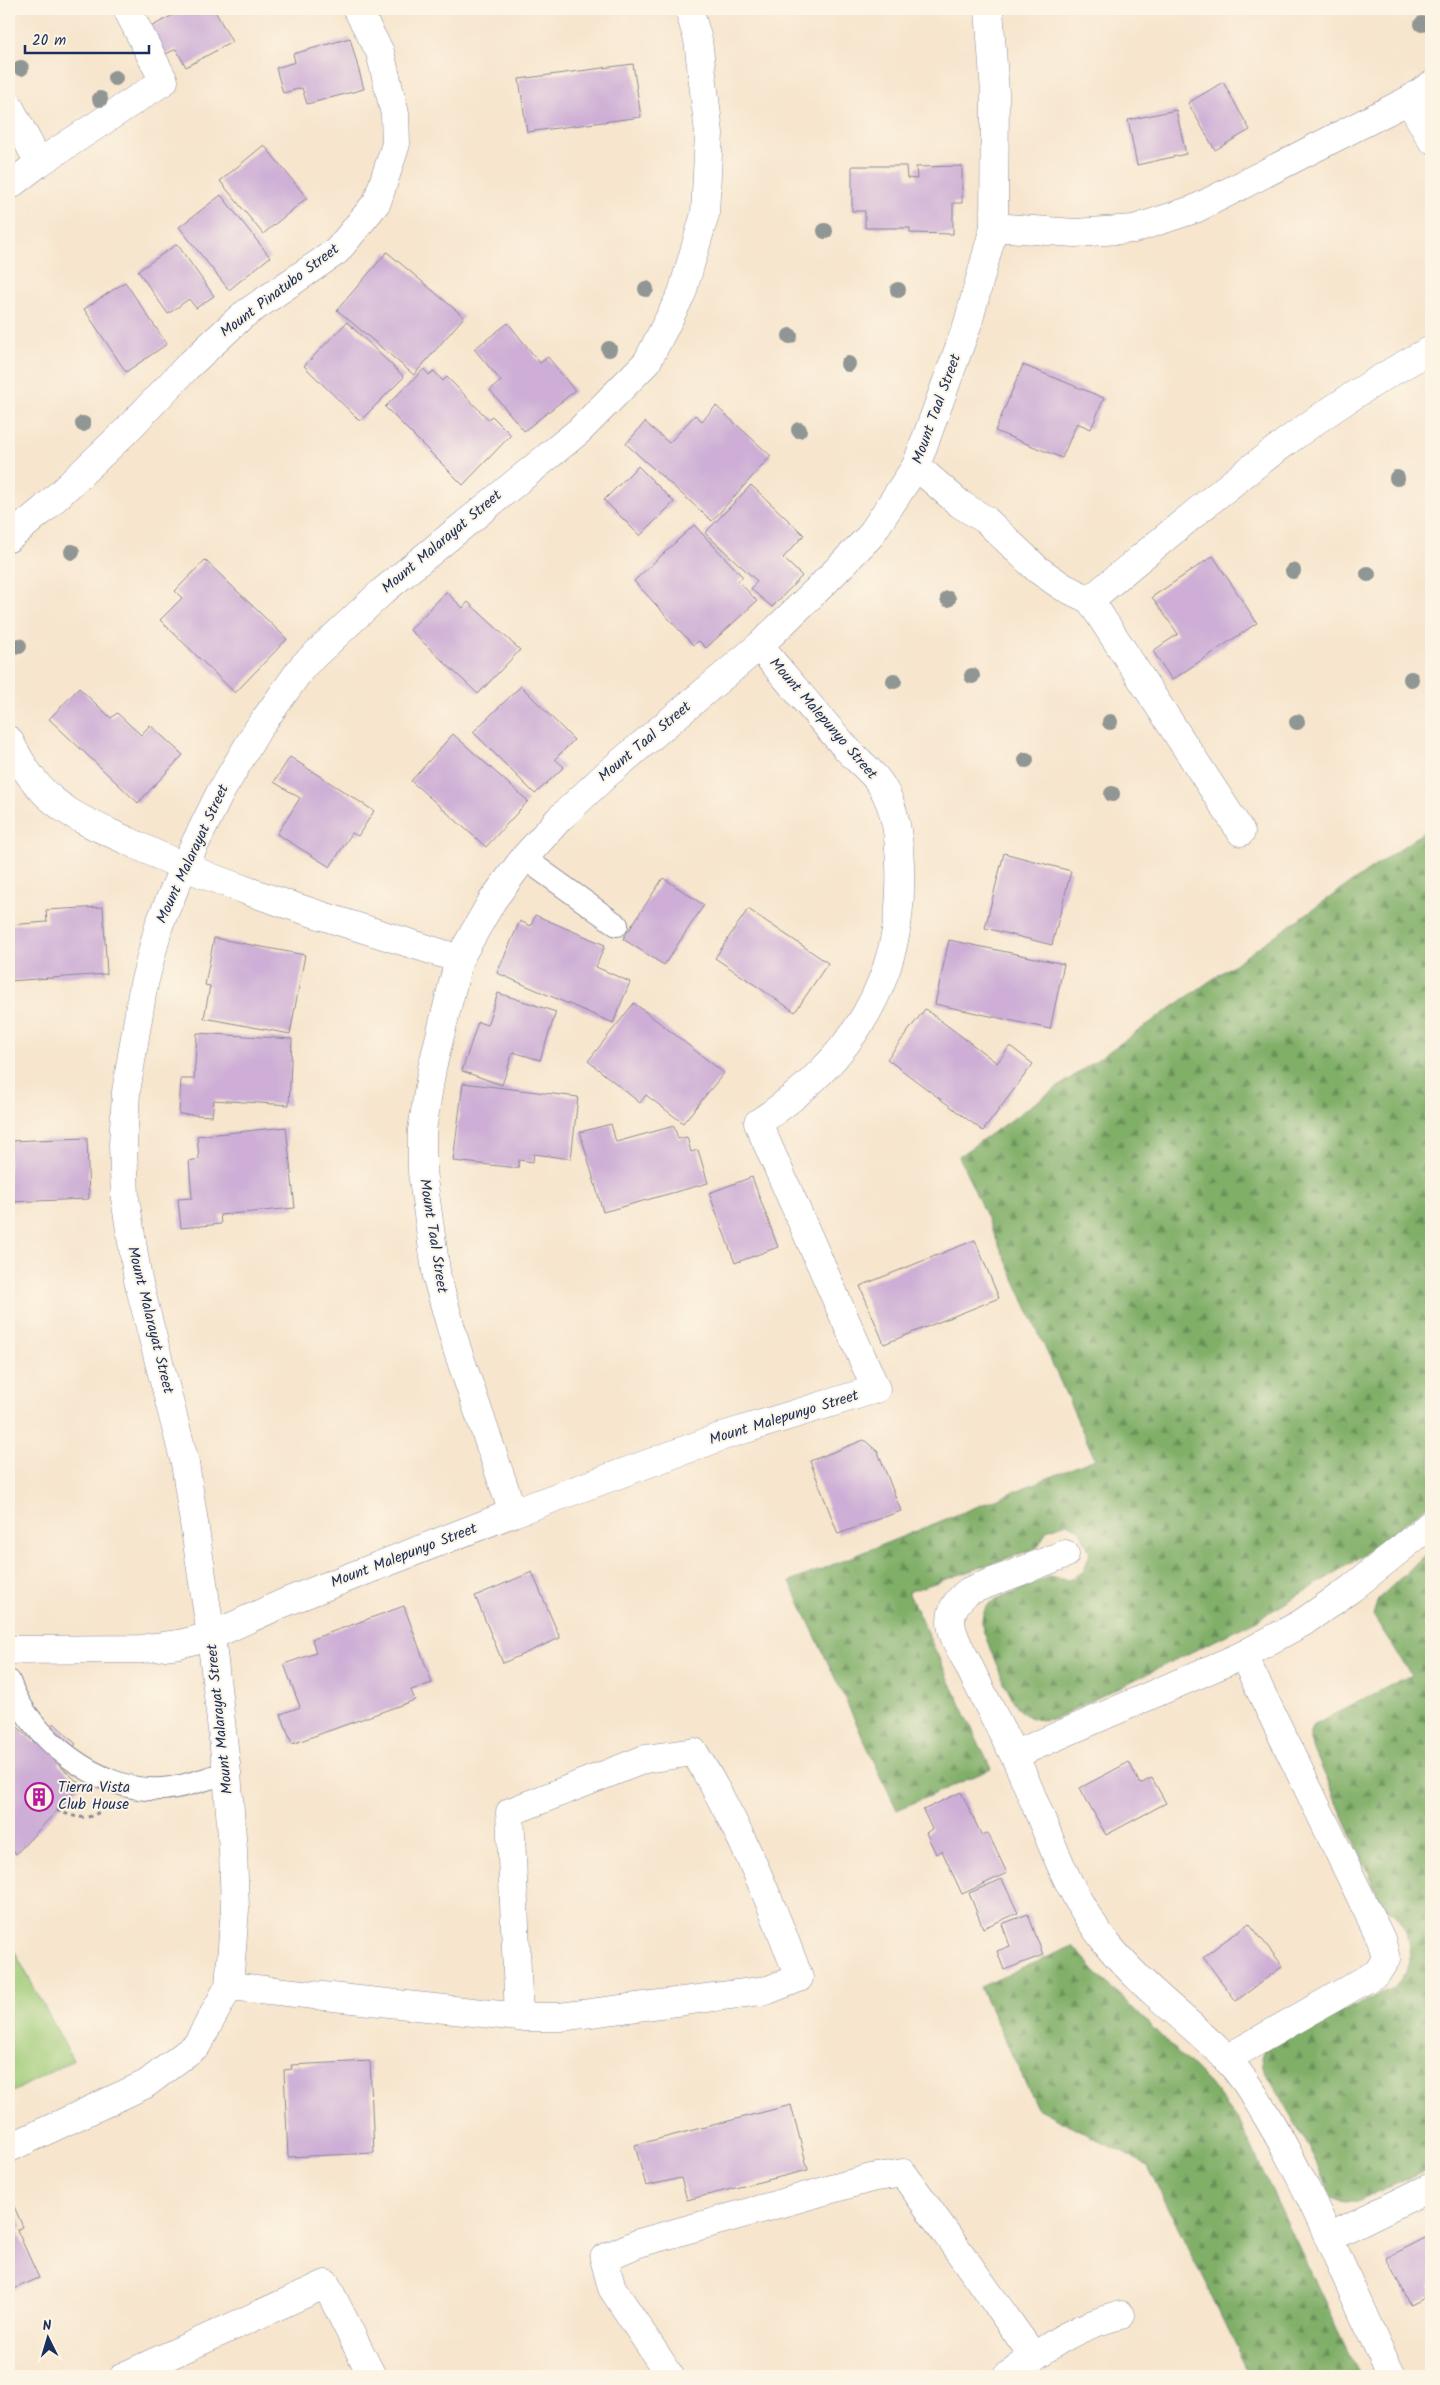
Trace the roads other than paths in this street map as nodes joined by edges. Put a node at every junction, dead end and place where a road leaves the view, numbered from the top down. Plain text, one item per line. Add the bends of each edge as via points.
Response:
1 (127, 9) edge
2 (357, 9) edge
3 (689, 9) edge
4 (988, 9) edge
5 (1431, 85) edge
6 (1409, 100) junction
7 (9, 106) edge
8 (1431, 140) edge
9 (39, 163) junction
10 (9, 186) edge
11 (994, 228) junction
12 (1431, 350) edge
13 (916, 466) junction
14 (9, 538) edge
15 (1090, 600) junction
16 (759, 646) junction
17 (9, 740) edge
18 (1241, 832) dead end
19 (524, 858) junction
20 (184, 866) junction
21 (617, 925) dead end
22 (459, 959) junction
23 (513, 1513) junction
24 (1431, 1524) edge
25 (1065, 1554) dead end
26 (211, 1636) junction
27 (9, 1650) edge
28 (1244, 1655) junction
29 (9, 1682) edge
30 (1014, 1755) junction
31 (227, 1773) junction
32 (229, 1986) junction
33 (519, 2017) junction
34 (1226, 2059) junction
35 (9, 2148) edge
36 (1431, 2187) edge
37 (1329, 2237) junction
38 (1120, 2316) dead end
39 (1034, 2358) junction
40 (124, 2376) edge
41 (372, 2376) edge
42 (670, 2376) edge
43 (1006, 2376) edge
44 (1392, 2376) edge

1 - 9 street via 164,81
2 - 14 street, Mount Pinatubo Street via 380,52 395,114 396,144 377,202 337,251 242,316 187,367 126,431
3 - 20 street, Mount Malarayat Street via 698,40 709,133 705,214 682,293 647,362 579,431 383,590 302,666 258,729 220,793
4 - 11 street, Mount Taal Street via 995,93
5 - 6 street
6 - 8 street
6 - 11 street via 1195,209 1134,229 1075,233
7 - 9 street
9 - 10 street
11 - 13 street, Mount Taal Street via 968,323
12 - 15 street via 1320,416 1247,470
13 - 15 street via 960,504 993,525 1037,569
13 - 16 street, Mount Taal Street via 870,536
15 - 18 street
16 - 19 street, Mount Taal Street via 607,774 559,818
16 - 23 street, Mount Malepunyo Street via 881,784 892,807 899,840 901,879 896,927 887,971 871,1008 847,1043 814,1079 758,1123 876,1389 726,1434
17 - 20 street via 36,784 62,808
19 - 21 lane
19 - 22 street, Mount Taal Street via 492,901
20 - 22 street
20 - 26 street, Mount Malarayat Street via 159,925 143,988 126,1092 125,1198 133,1254 185,1463
22 - 23 street, Mount Taal Street via 432,1068 422,1130 422,1172 437,1278 457,1349
23 - 26 street, Mount Malepunyo Street via 286,1602
24 - 28 street via 1352,1588 1302,1623
25 - 30 street via 969,1591 953,1609 954,1636
26 - 27 street, Mount Malepunyo Street via 141,1649
26 - 31 street, Mount Malarayat Street
28 - 30 street
28 - 34 street via 1381,1939 1386,1959 1377,1973
29 - 31 lane via 16,1700 32,1724 55,1747 120,1785 161,1789
30 - 34 street via 1084,1912 1107,1945
31 - 32 street, Mount Malarayat Street via 235,1909
32 - 33 street
32 - 35 street, Mount Malarayat Street via 197,2045 146,2084
33 - 33 street via 560,2017 721,1997 768,1990 799,1978 770,1898 717,1789 694,1752 645,1759 510,1812
34 - 37 street via 1263,2109
36 - 37 street
37 - 44 street
38 - 39 street via 1084,2326 1061,2337
39 - 42 street via 902,2173 871,2178 639,2243 604,2258 612,2288
39 - 43 street
40 - 41 street via 326,2284

